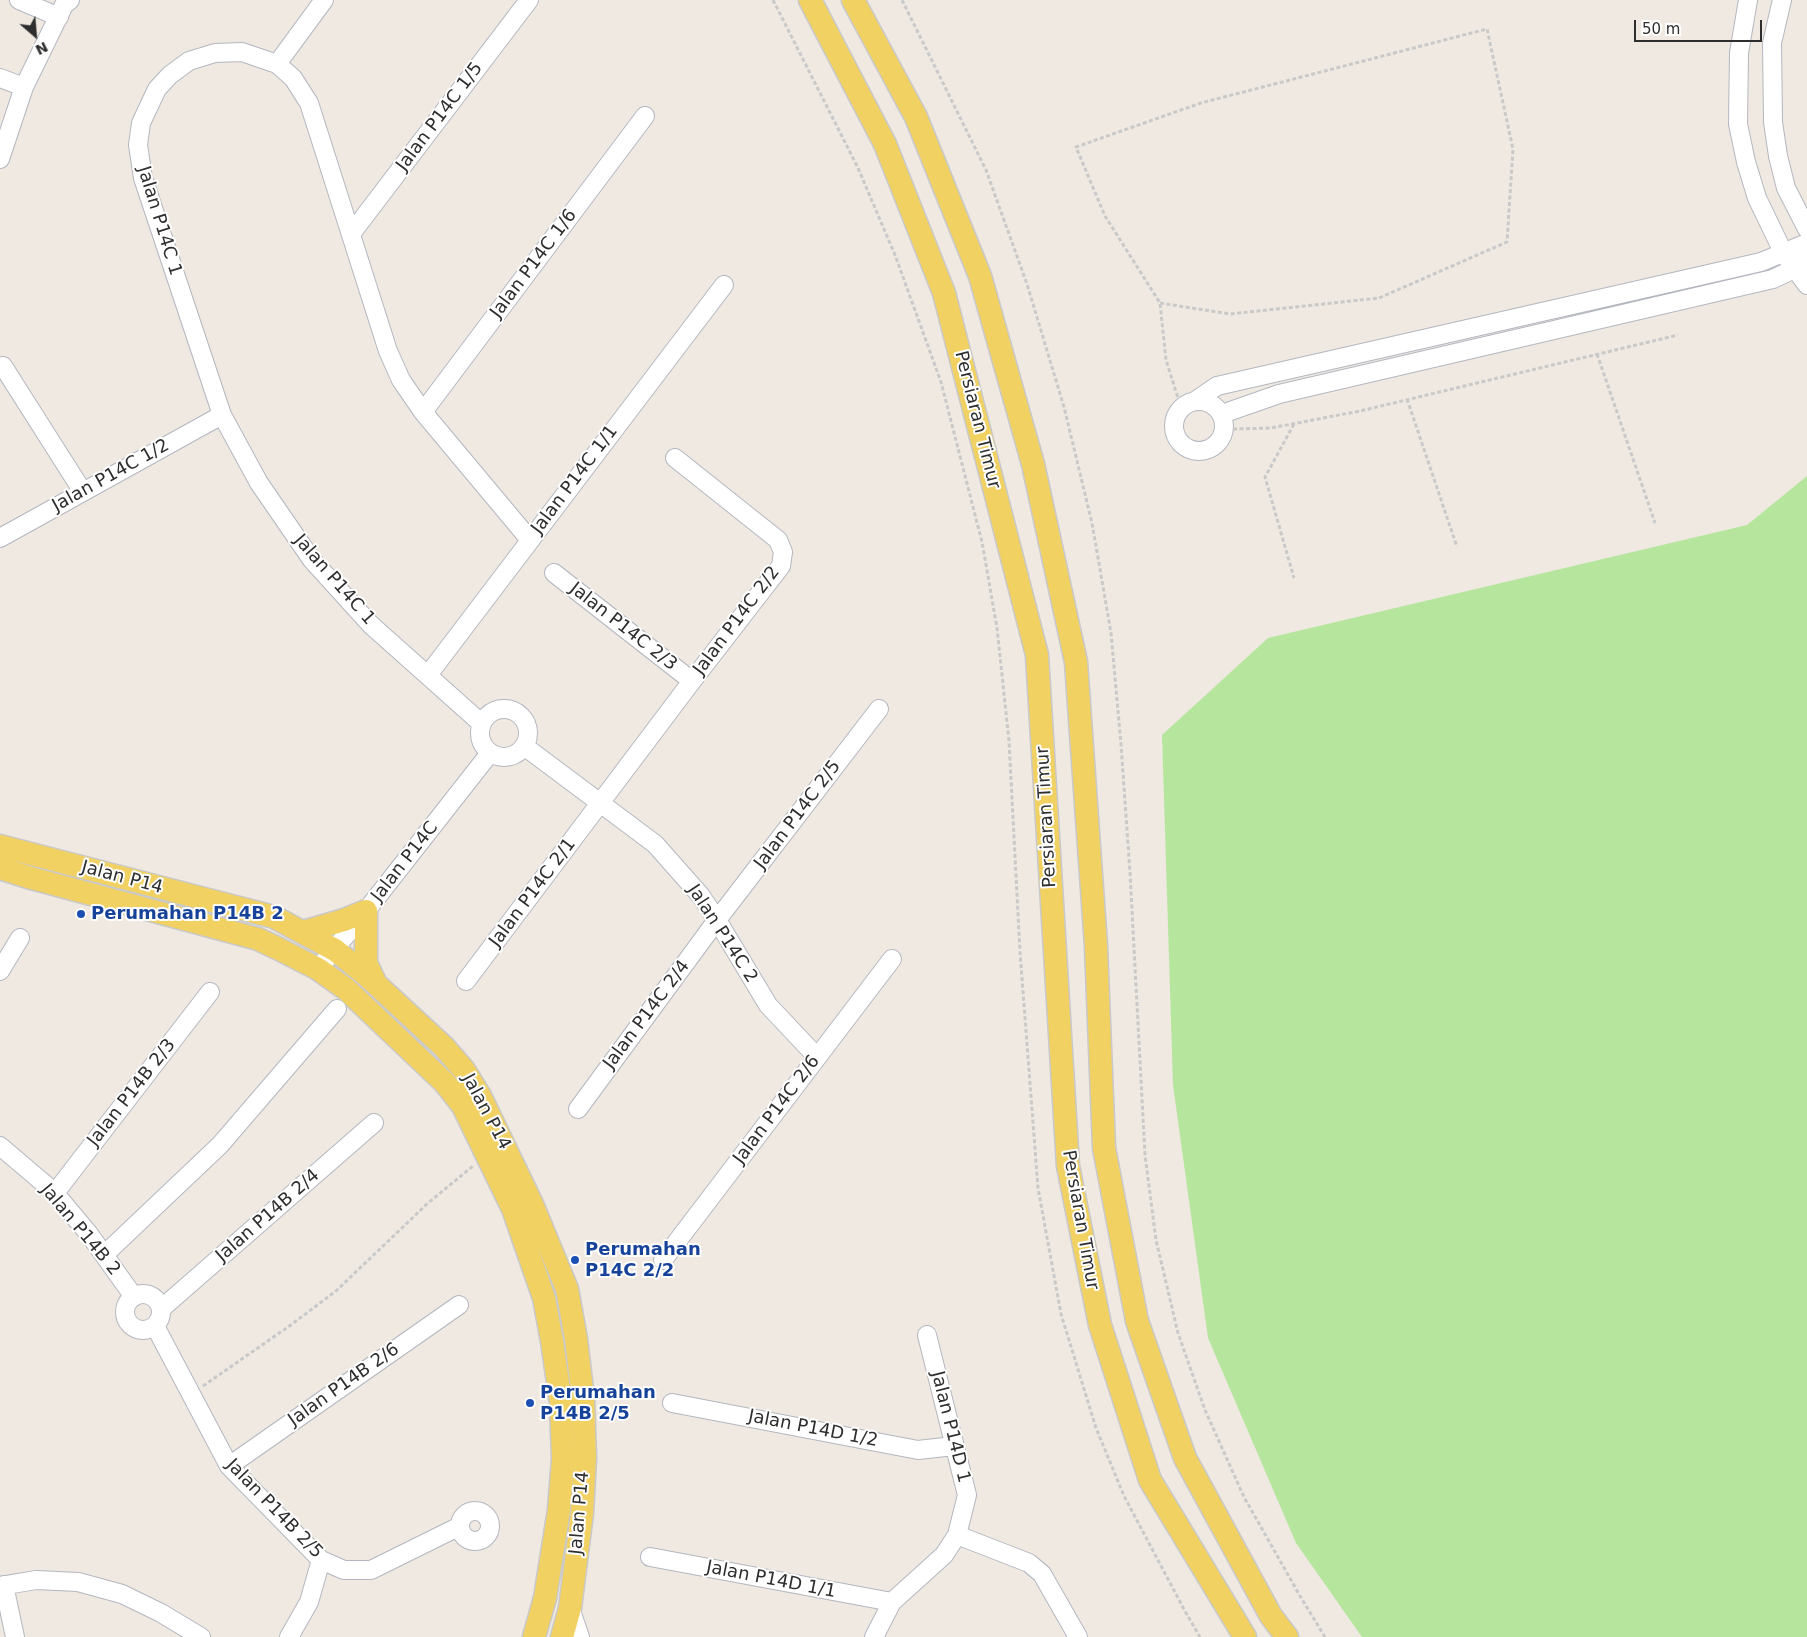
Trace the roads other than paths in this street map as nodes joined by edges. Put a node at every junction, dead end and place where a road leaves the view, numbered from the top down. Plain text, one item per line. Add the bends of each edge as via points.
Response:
1 (19, 0) edge
2 (70, 0) edge
3 (324, 0) edge
4 (529, 0) edge
5 (810, 0) edge
6 (853, 0) edge
7 (1748, 0) edge
8 (1782, 0) edge
9 (59, 17) junction
10 (277, 64) junction
11 (0, 78) edge
12 (24, 87) junction
13 (645, 116) dead end
14 (0, 159) edge
15 (1807, 229) edge
16 (351, 234) junction
17 (1807, 243) edge
18 (1784, 254) junction
19 (1800, 265) edge
20 (724, 285) dead end
21 (1807, 285) edge
22 (3, 366) dead end
23 (1188, 404) junction
24 (423, 412) junction
25 (222, 415) junction
26 (1224, 422) junction
27 (675, 458) dead end
28 (84, 492) junction
29 (0, 538) edge
30 (530, 540) junction
31 (554, 573) dead end
32 (428, 675) junction
33 (692, 681) junction
34 (879, 709) dead end
35 (481, 723) junction
36 (524, 746) junction
37 (490, 753) junction
38 (601, 804) junction
39 (0, 846) edge
40 (0, 868) edge
41 (366, 911) junction
42 (717, 920) junction
43 (303, 932) junction
44 (20, 938) dead end
45 (334, 950) junction
46 (892, 959) dead end
47 (318, 969) junction
48 (0, 971) edge
49 (466, 981) dead end
50 (377, 986) junction
51 (210, 992) dead end
52 (337, 1008) dead end
53 (817, 1057) junction
54 (578, 1108) dead end
55 (374, 1123) dead end
56 (0, 1146) edge
57 (55, 1194) junction
58 (104, 1255) junction
59 (663, 1260) dead end
60 (134, 1297) junction
61 (459, 1305) dead end
62 (161, 1309) junction
63 (155, 1326) junction
64 (927, 1335) dead end
65 (672, 1402) dead end
66 (954, 1446) junction
67 (229, 1466) junction
68 (460, 1526) dead end
69 (957, 1535) junction
70 (650, 1557) dead end
71 (322, 1560) junction
72 (2, 1586) edge
73 (892, 1602) junction
74 (570, 1608) junction
75 (15, 1637) edge
76 (201, 1637) edge
77 (289, 1637) edge
78 (534, 1637) edge
79 (562, 1637) edge
80 (580, 1637) edge
81 (874, 1637) edge
82 (1078, 1637) edge
83 (1245, 1637) edge
84 (1287, 1637) edge

1 - 9 street
2 - 9 street
3 - 10 street
4 - 16 street, Jalan P14C 1/5
5 - 83 main road, Persiaran Timur via 885,144 944,293 1037,655 1068,1166 1100,1325 1150,1480
6 - 84 main road, Persiaran Timur via 916,117 980,276 1033,464 1074,652 1096,946 1104,1148 1136,1321 1185,1458 1271,1616
7 - 18 street via 1739,53 1738,124 1757,198
8 - 15 street via 1772,43 1773,122 1786,188
9 - 12 street
10 - 16 street, Jalan P14C 1 via 293,78 310,103
10 - 25 street, Jalan P14C 1 via 242,52 215,53 189,60 157,89 140,130 138,144 142,178
11 - 12 street
12 - 14 street
13 - 24 street, Jalan P14C 1/6
16 - 24 street, Jalan P14C 1 via 388,351 401,380
17 - 18 street
18 - 19 street
18 - 23 street via 1761,262 1217,386
19 - 21 street
19 - 26 street via 1773,279 1279,394
20 - 30 street, Jalan P14C 1/1
22 - 28 street
23 - 26 street via 1211,403
23 - 26 street via 1173,422 1176,438 1187,449 1203,452 1217,444
24 - 30 street, Jalan P14C 1
25 - 28 street, Jalan P14C 1/2
25 - 32 street, Jalan P14C 1 via 259,484 312,560 371,625
27 - 33 street, Jalan P14C 2/2 via 778,540 783,552 781,566
28 - 29 street, Jalan P14C 1/2
30 - 32 street, Jalan P14C 1/1
31 - 33 street, Jalan P14C 2/3
32 - 35 street, Jalan P14C 1
33 - 38 street, Jalan P14C 2/2
34 - 42 street, Jalan P14C 2/5
35 - 36 street via 500,709 516,712 526,723 528,739
35 - 37 street via 480,740
36 - 37 street via 512,756 497,757
36 - 38 street, Jalan P14C 2
37 - 41 street, Jalan P14C
38 - 42 street, Jalan P14C 2 via 655,844 701,896
38 - 49 street, Jalan P14C 2/1
39 - 43 main road, Jalan P14 via 274,917
40 - 47 main road, Jalan P14 via 258,938
41 - 43 main road
41 - 45 street, Jalan P14C
41 - 50 main road via 366,963
42 - 53 street, Jalan P14C 2 via 768,1005
42 - 54 street, Jalan P14C 2/4
43 - 45 main road, Jalan P14
44 - 48 street
45 - 47 street, Jalan P14C
45 - 50 main road, Jalan P14
46 - 53 street, Jalan P14C 2/6
47 - 78 main road, Jalan P14 via 346,989 425,1062 463,1106 514,1209 544,1298 561,1403 563,1459 558,1520 545,1598
50 - 74 main road, Jalan P14 via 444,1047 464,1070 480,1096 532,1204 567,1289 583,1398 585,1458
51 - 57 street, Jalan P14B 2/3
52 - 58 street via 220,1144
53 - 59 street, Jalan P14C 2/6
55 - 62 street, Jalan P14B 2/4
56 - 57 street, Jalan P14B 2
57 - 58 street, Jalan P14B 2
58 - 60 street, Jalan P14B 2
60 - 62 street via 150,1295
60 - 63 street via 126,1308 129,1324 144,1330
61 - 67 street, Jalan P14B 2/6
62 - 63 street
63 - 67 street, Jalan P14B 2/5
64 - 66 street, Jalan P14D 1
65 - 66 street, Jalan P14D 1/2 via 918,1450
66 - 69 street, Jalan P14D 1 via 967,1495
67 - 71 street, Jalan P14B 2/5
68 - 71 street, Jalan P14B 2/5 via 370,1570 344,1570
69 - 73 street, Jalan P14D 1 via 944,1555
69 - 82 street via 1029,1563 1042,1574
70 - 73 street, Jalan P14D 1/1
71 - 77 street via 309,1602
72 - 75 street
72 - 76 street via 36,1580 78,1582 122,1594 161,1612
73 - 81 street, Jalan P14D 1
74 - 79 main road, Jalan P14
74 - 80 street

